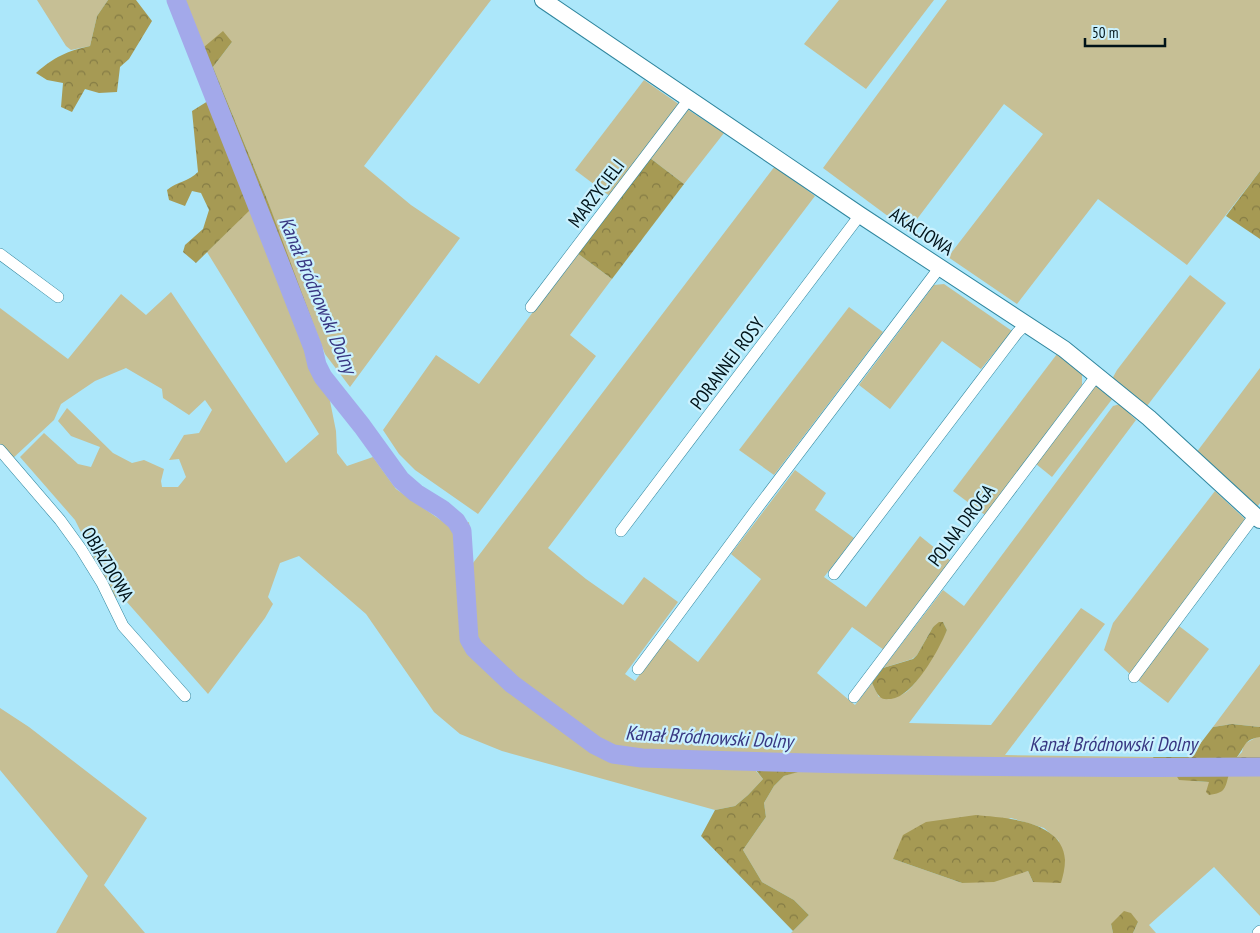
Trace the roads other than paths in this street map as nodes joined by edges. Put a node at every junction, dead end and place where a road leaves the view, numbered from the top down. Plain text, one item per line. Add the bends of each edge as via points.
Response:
1 (543, 0) edge
2 (689, 99) junction
3 (860, 215) junction
4 (0, 254) edge
5 (940, 266) junction
6 (58, 297) dead end
7 (531, 307) dead end
8 (1026, 324) junction
9 (1097, 375) junction
10 (0, 450) edge
11 (1257, 518) edge
12 (621, 531) dead end
13 (834, 574) dead end
14 (638, 669) dead end
15 (1134, 677) dead end
16 (185, 696) dead end
17 (854, 697) dead end

1 - 2 street, AKACJOWA
2 - 3 street, AKACJOWA
2 - 7 street, MARZYCIELI
3 - 5 street, AKACJOWA
3 - 12 street, PORANNEJ ROSY
4 - 6 street
5 - 8 street, AKACJOWA
5 - 14 street
8 - 9 street, AKACJOWA
8 - 13 street
9 - 11 street, AKACJOWA via 1149,418
9 - 17 street, POLNA DROGA
10 - 16 street, OBJAZDOWA via 81,549 123,626
11 - 15 street

